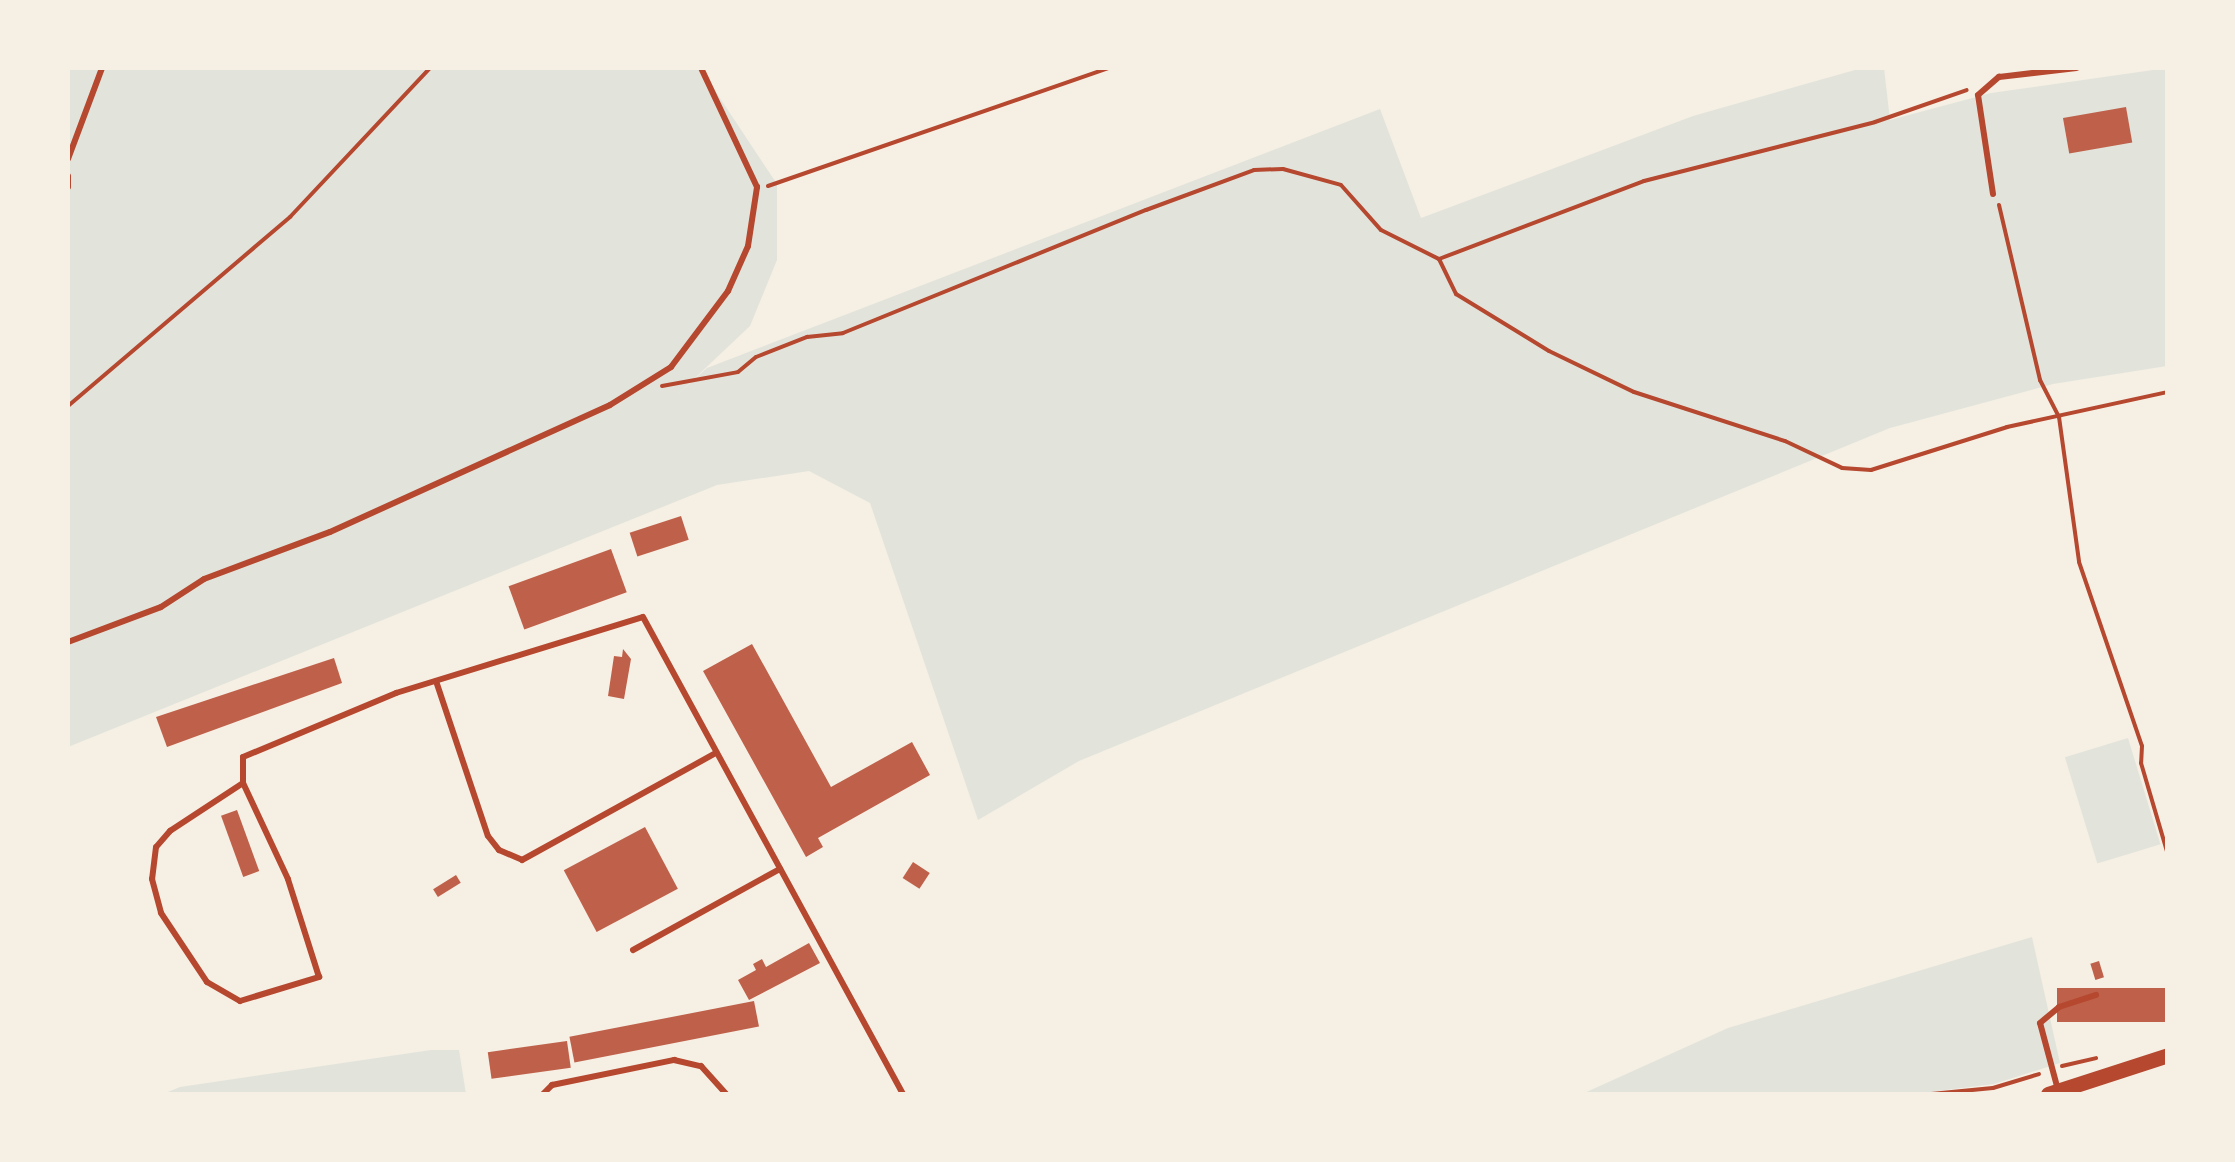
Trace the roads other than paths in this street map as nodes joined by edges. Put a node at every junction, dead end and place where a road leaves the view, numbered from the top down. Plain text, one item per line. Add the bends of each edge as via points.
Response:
1 (102, 68) edge
2 (701, 68) edge
3 (2076, 68) edge
4 (68, 158) edge
5 (68, 176) edge
6 (68, 187) edge
7 (1993, 194) road end
8 (68, 642) edge
9 (436, 681) junction
10 (716, 753) junction
11 (243, 783) junction
12 (780, 870) junction
13 (633, 950) dead end
14 (2096, 996) dead end
15 (2168, 1055) edge
16 (2053, 1093) edge
17 (542, 1094) edge
18 (726, 1094) edge
19 (903, 1094) edge

1 - 4 lane
2 - 8 lane via 758,187 748,246 728,291 656,378 330,532
3 - 7 lane via 2000,76 1981,90 1977,108
5 - 6 lane
9 - 10 lane via 644,617
9 - 10 lane via 488,836 498,850 522,860
9 - 11 lane via 243,756
10 - 12 lane
11 - 11 lane via 170,831 156,847 152,879 162,913 207,982 240,1001 319,977 288,879
12 - 13 lane
12 - 19 lane
14 - 16 lane via 2045,1015 2040,1032
15 - 16 street
17 - 18 lane via 552,1085 674,1060 701,1066

